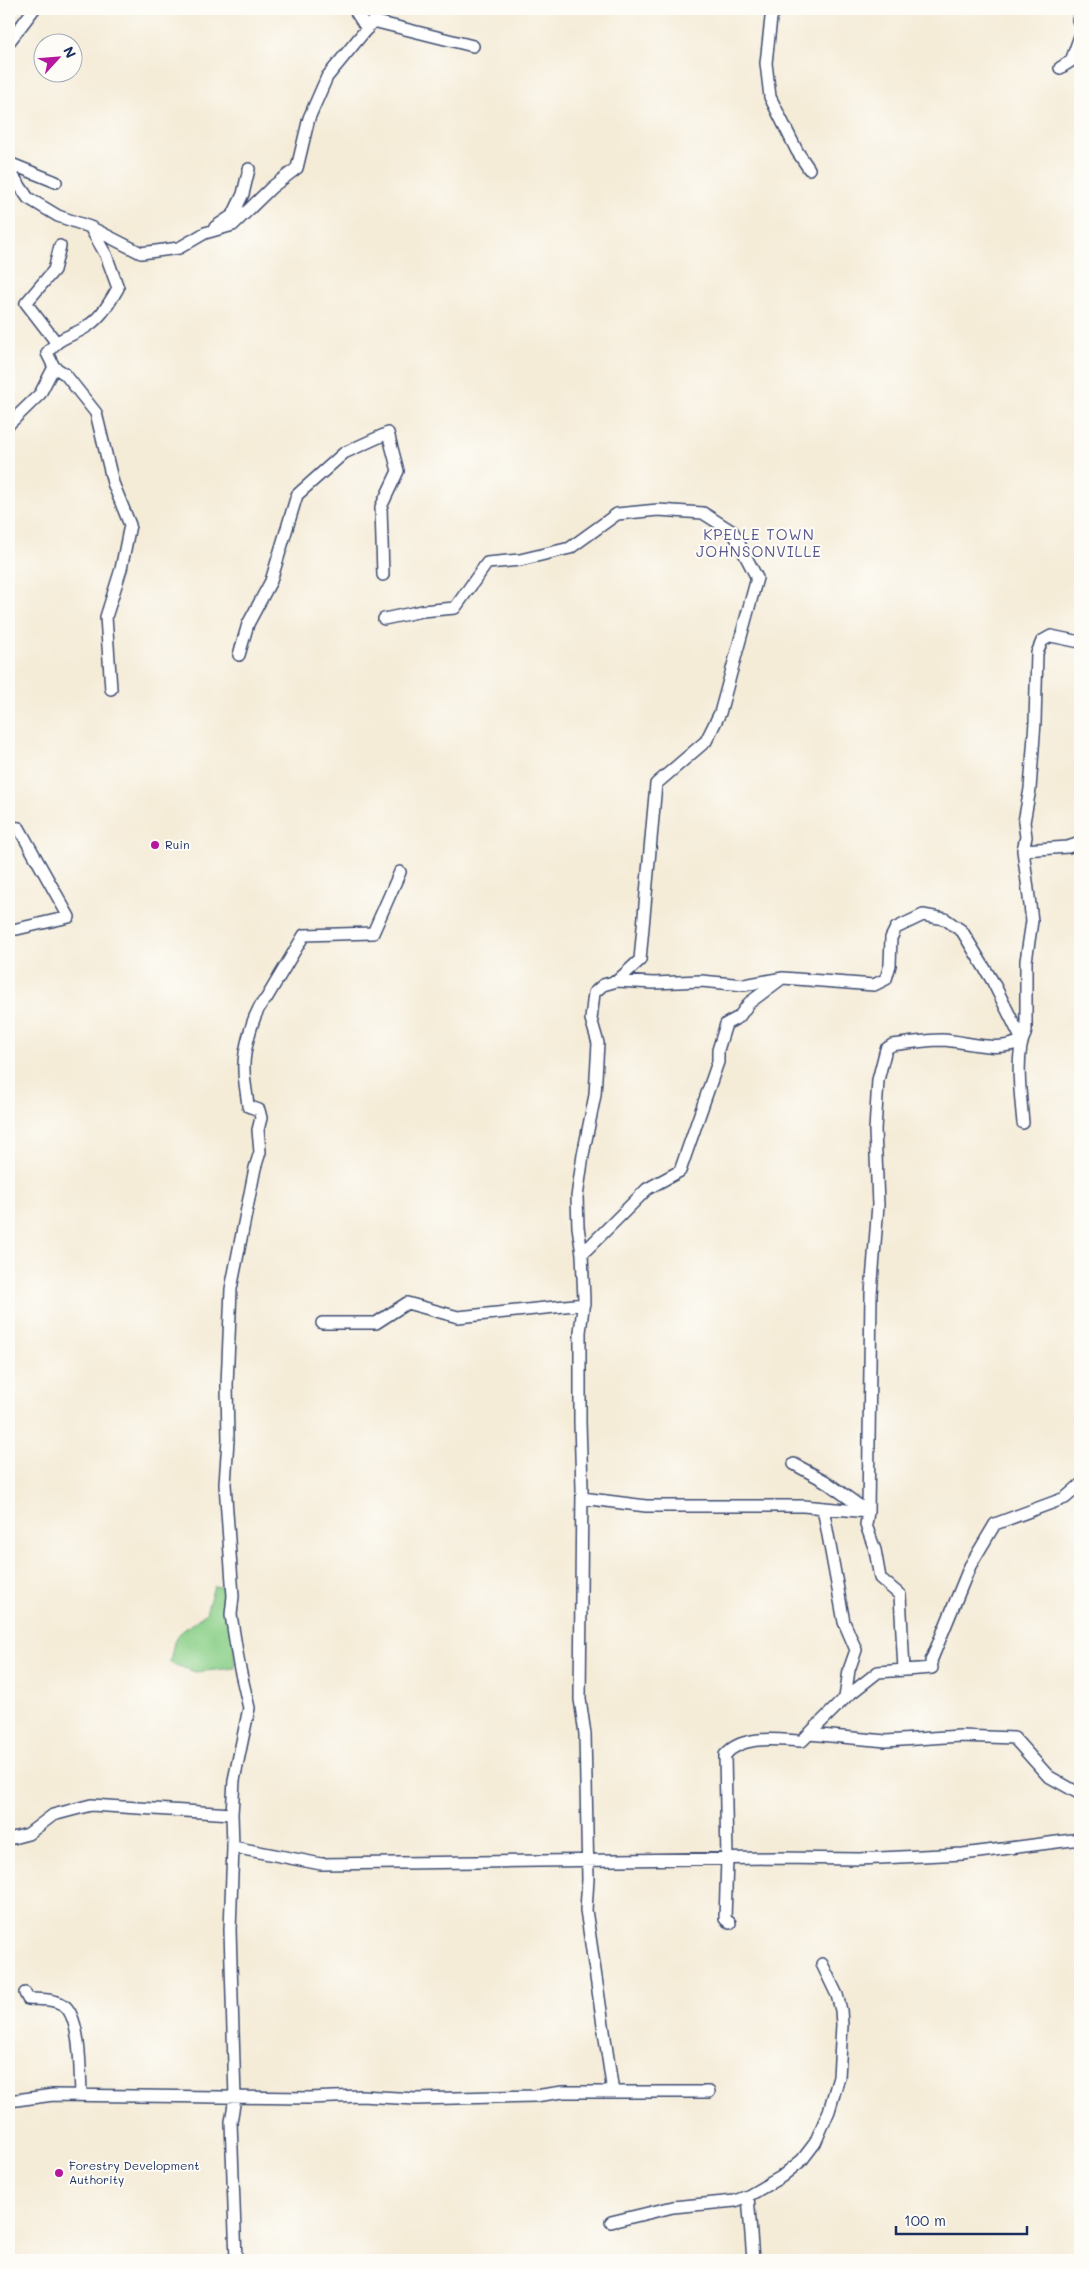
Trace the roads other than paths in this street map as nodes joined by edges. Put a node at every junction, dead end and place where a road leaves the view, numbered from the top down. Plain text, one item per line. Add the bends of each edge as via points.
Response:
1 (34, 9) edge
2 (356, 9) edge
3 (775, 9) edge
4 (1080, 16) edge
5 (1080, 24) edge
6 (367, 28) junction
7 (1080, 36) edge
8 (9, 42) edge
9 (473, 46) dead end
10 (1060, 68) dead end
11 (9, 163) edge
12 (249, 169) dead end
13 (809, 169) dead end
14 (9, 170) edge
15 (56, 182) dead end
16 (90, 227) junction
17 (205, 233) junction
18 (60, 246) dead end
19 (56, 342) junction
20 (54, 367) junction
21 (9, 424) edge
22 (383, 575) dead end
23 (384, 619) dead end
24 (1080, 642) edge
25 (239, 655) dead end
26 (111, 689) dead end
27 (9, 827) edge
28 (1080, 843) edge
29 (1024, 850) junction
30 (400, 872) dead end
31 (18, 929) dead end
32 (783, 978) junction
33 (617, 981) junction
34 (1022, 1040) junction
35 (1023, 1123) dead end
36 (582, 1254) junction
37 (584, 1304) junction
38 (322, 1323) dead end
39 (794, 1464) dead end
40 (1080, 1485) edge
41 (582, 1498) junction
42 (823, 1508) junction
43 (868, 1512) junction
44 (904, 1670) junction
45 (845, 1698) junction
46 (809, 1734) junction
47 (1080, 1794) edge
48 (232, 1814) junction
49 (9, 1839) edge
50 (1080, 1839) edge
51 (233, 1847) junction
52 (727, 1859) junction
53 (588, 1861) junction
54 (730, 1923) dead end
55 (822, 1964) dead end
56 (25, 1993) dead end
57 (613, 2092) junction
58 (709, 2092) dead end
59 (82, 2095) junction
60 (236, 2098) junction
61 (9, 2101) edge
62 (748, 2196) junction
63 (611, 2222) dead end
64 (236, 2260) edge
65 (753, 2260) edge

1 - 8 street
2 - 6 street
3 - 13 street via 770,18 766,63 770,98
4 - 5 street
6 - 9 street via 373,21
6 - 17 street via 327,77 309,118 297,168 233,225
7 - 10 street via 1071,61
11 - 15 street
12 - 17 street via 243,194 233,214
14 - 16 street via 28,198 58,216
16 - 17 street via 141,253 179,248
16 - 19 street via 106,255 118,288 108,306 89,325
18 - 19 street via 54,270 26,303
19 - 20 street via 47,353
20 - 21 street via 40,394
20 - 26 street via 65,374 96,413 113,483 130,524 121,570 106,617
22 - 25 street via 381,508 398,471 388,433 344,453 297,495 271,581 248,624
23 - 33 street via 455,608 487,562 520,560 570,548 617,514 658,510 703,513 733,532 757,578 720,713 706,741 656,784 640,960
24 - 29 street via 1051,636 1042,640 1037,653 1035,722
27 - 31 street via 19,828 69,917
28 - 29 street
29 - 34 street via 1032,921 1026,961 1026,1032
30 - 48 street via 373,933 304,934 259,1006 248,1041 244,1078 248,1106 259,1110 261,1118 258,1130 260,1152 231,1289 225,1484 233,1596 231,1615 249,1708 234,1780
32 - 33 street via 744,984
32 - 34 street via 874,985 886,979 890,965 890,938 896,928 923,915 945,919 962,931 993,982
32 - 36 street via 749,1002 739,1017 726,1024 718,1062 680,1171 647,1189
33 - 36 street via 603,985 594,993 591,1018 598,1043 595,1096 577,1197
34 - 35 street via 1020,1085
34 - 43 street via 1005,1045 941,1040 892,1045 882,1060 875,1130 878,1205 871,1294
36 - 37 street
37 - 38 street via 458,1317 407,1303 376,1323
37 - 41 street via 580,1332
39 - 43 street via 825,1481
40 - 44 street via 1065,1498 996,1524 970,1566 931,1661 932,1668
41 - 42 street via 646,1506
41 - 53 street via 580,1699 585,1734
42 - 43 street
42 - 45 street via 844,1622 856,1650
43 - 44 street via 866,1525 880,1578 900,1595
44 - 45 street via 878,1672
45 - 46 street
46 - 47 street via 886,1741 960,1736 1014,1738 1048,1776
46 - 52 street via 802,1741 763,1740 732,1746 725,1755
48 - 49 street via 90,1805 53,1815 28,1834
48 - 51 street
50 - 52 street via 963,1854 859,1859
51 - 53 street via 321,1864
51 - 60 street via 230,1930
52 - 53 street
52 - 54 street via 725,1919
53 - 57 street via 586,1910
55 - 62 street via 836,1995 842,2025 839,2077 829,2111 815,2143 802,2160
56 - 59 street via 28,1999 52,2000 66,2007 79,2046
57 - 58 street
57 - 60 street via 416,2099 361,2096
59 - 60 street
59 - 61 street
60 - 64 street via 230,2122
62 - 63 street
62 - 65 street

